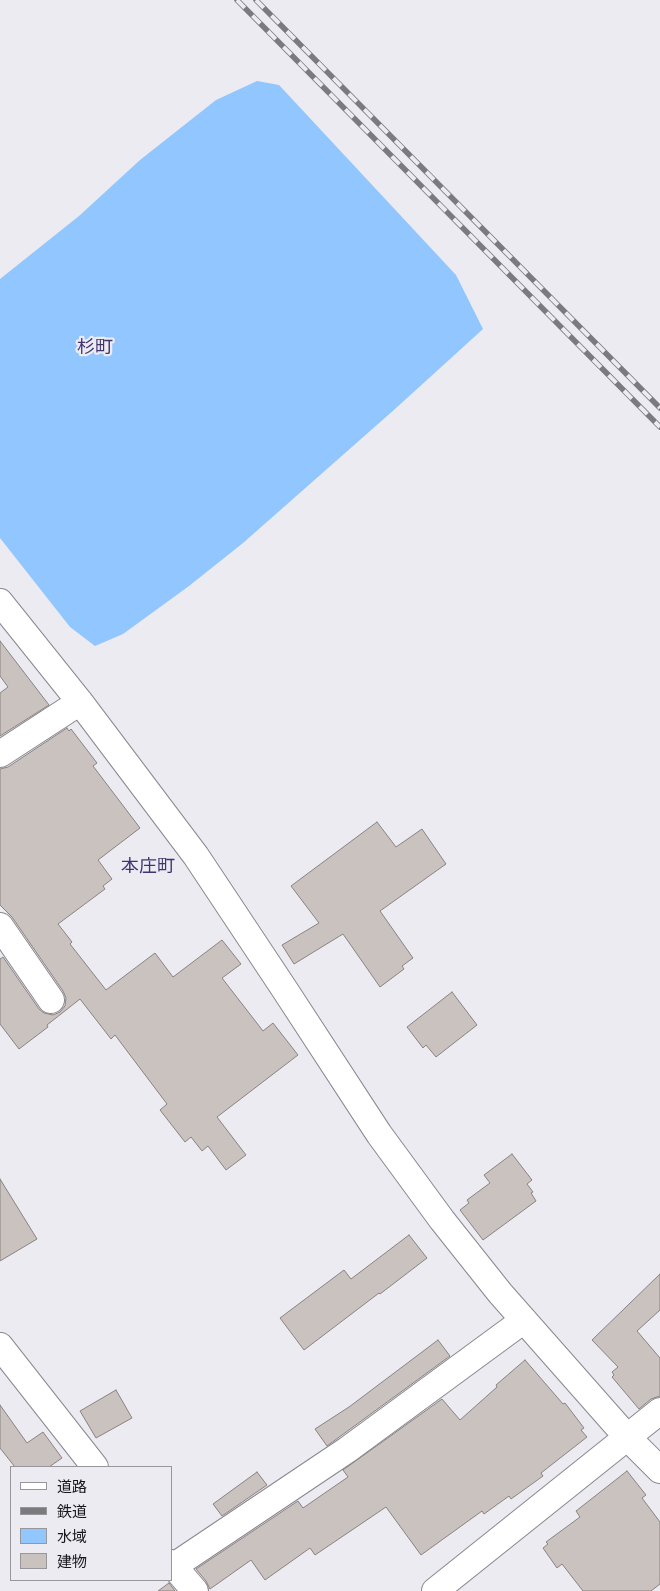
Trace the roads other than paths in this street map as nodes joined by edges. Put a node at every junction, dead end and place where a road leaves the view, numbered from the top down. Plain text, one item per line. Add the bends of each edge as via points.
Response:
1 (0, 602) edge
2 (80, 702) junction
3 (0, 754) edge
4 (0, 926) edge
5 (51, 1000) dead end
6 (524, 1320) junction
7 (0, 1346) edge
8 (660, 1411) edge
9 (627, 1438) junction
10 (94, 1466) edge
11 (660, 1470) edge
12 (172, 1564) edge
13 (195, 1591) edge
14 (434, 1591) edge

1 - 2 street
2 - 3 street
2 - 6 street via 196,856 379,1134 442,1220
4 - 5 street
6 - 9 street
6 - 12 street via 347,1450
7 - 10 street
8 - 9 street
9 - 11 street
9 - 14 street
12 - 13 street

